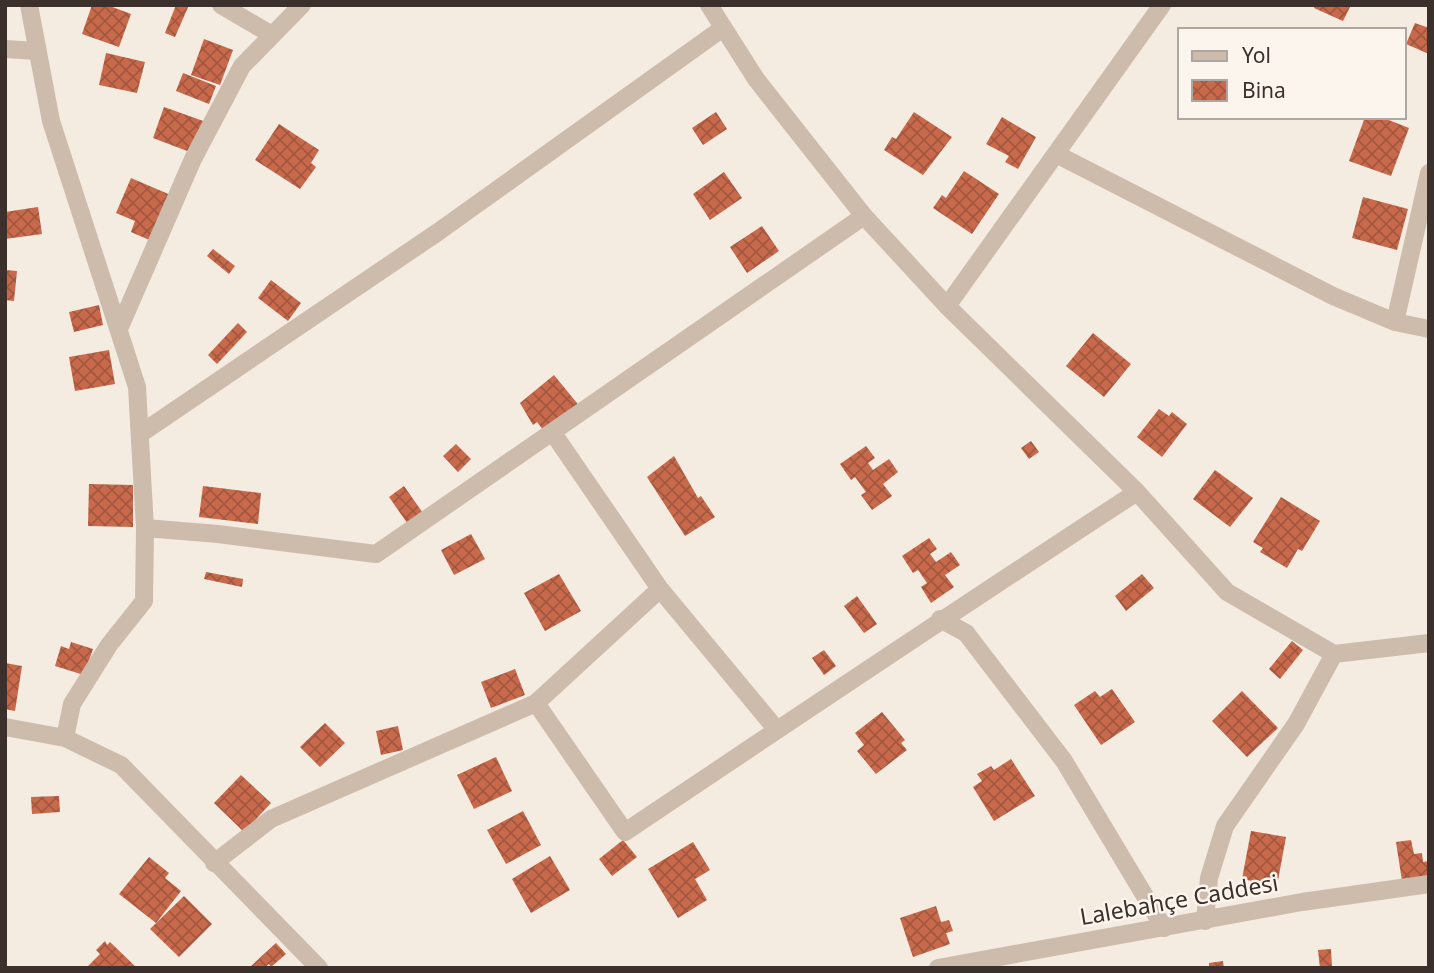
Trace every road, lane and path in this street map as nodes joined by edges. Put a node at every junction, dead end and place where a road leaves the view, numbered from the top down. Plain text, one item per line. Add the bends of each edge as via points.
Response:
1 (29, 5) edge
2 (221, 5) edge
3 (302, 5) edge
4 (709, 5) edge
5 (1162, 5) edge
6 (723, 28) junction
7 (272, 35) junction
8 (5, 49) edge
9 (37, 51) junction
10 (1056, 154) junction
11 (1429, 173) edge
12 (864, 215) junction
13 (947, 306) junction
14 (1395, 322) junction
15 (120, 329) junction
16 (1429, 329) edge
17 (553, 433) junction
18 (140, 434) junction
19 (1137, 492) junction
20 (145, 528) junction
21 (660, 589) junction
22 (940, 620) junction
23 (1429, 643) edge
24 (1334, 654) junction
25 (536, 703) junction
26 (5, 727) edge
27 (776, 730) junction
28 (65, 737) junction
29 (214, 863) junction
30 (1429, 884) edge
31 (1205, 921) junction
32 (1164, 928) junction
33 (319, 968) edge
34 (938, 968) edge

1 - 9 street
2 - 7 street
3 - 7 street
4 - 6 street
5 - 10 street
6 - 12 street via 756,79
6 - 18 street via 438,232
7 - 15 street via 242,66 193,159
8 - 9 street
9 - 15 street via 51,121
10 - 13 street
10 - 14 street via 1333,296
11 - 14 street
12 - 13 street
12 - 17 street
13 - 19 street
14 - 16 street
15 - 18 street via 138,387
17 - 20 street via 376,554
17 - 21 street
18 - 20 street
19 - 22 street
19 - 24 street via 1227,592
20 - 28 street via 144,601 72,704
21 - 25 street
21 - 27 street
22 - 27 street
22 - 32 street via 966,633 1064,761
23 - 24 street
24 - 31 street via 1296,724 1225,827 1209,878
25 - 27 street via 625,832
25 - 29 street via 271,819
26 - 28 street
28 - 29 street via 121,765
29 - 33 street
30 - 31 street, Lalebahçe Caddesi
31 - 32 street, Lalebahçe Caddesi
32 - 34 street, Lalebahçe Caddesi

